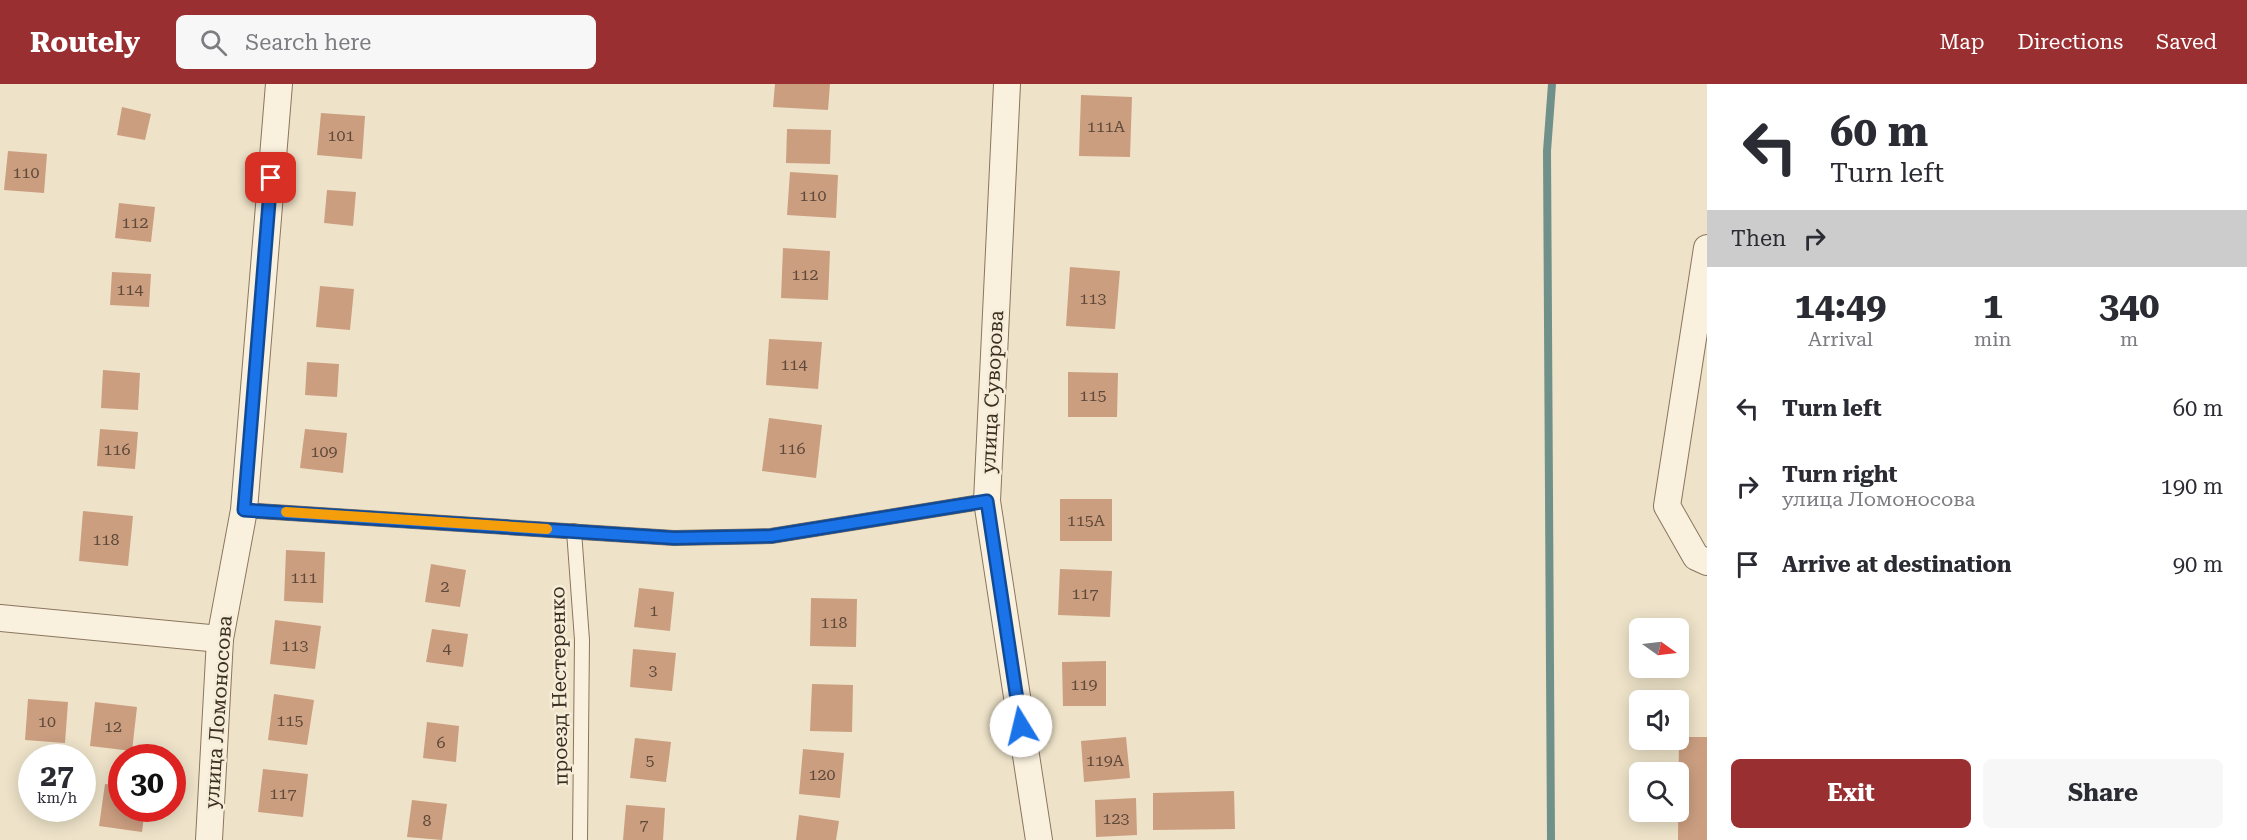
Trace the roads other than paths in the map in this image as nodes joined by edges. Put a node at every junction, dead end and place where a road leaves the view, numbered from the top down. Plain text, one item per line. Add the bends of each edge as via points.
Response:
1 (279, 84) edge
2 (1007, 84) edge
3 (1707, 248) edge
4 (987, 501) junction
5 (244, 510) junction
6 (574, 531) junction
7 (1707, 562) edge
8 (0, 618) edge
9 (219, 639) junction
10 (209, 840) edge
11 (580, 840) edge
12 (1039, 840) edge

1 - 5 street, улица Ломоносова
2 - 4 street, улица Суворова
3 - 7 street via 1667,506 1696,558
4 - 6 lane via 771,536 674,538
4 - 12 street, улица Суворова
5 - 6 lane
5 - 9 street, улица Ломоносова
6 - 11 lane, проезд Нестеренко via 582,640
8 - 9 street
9 - 10 street, улица Ломоносова

